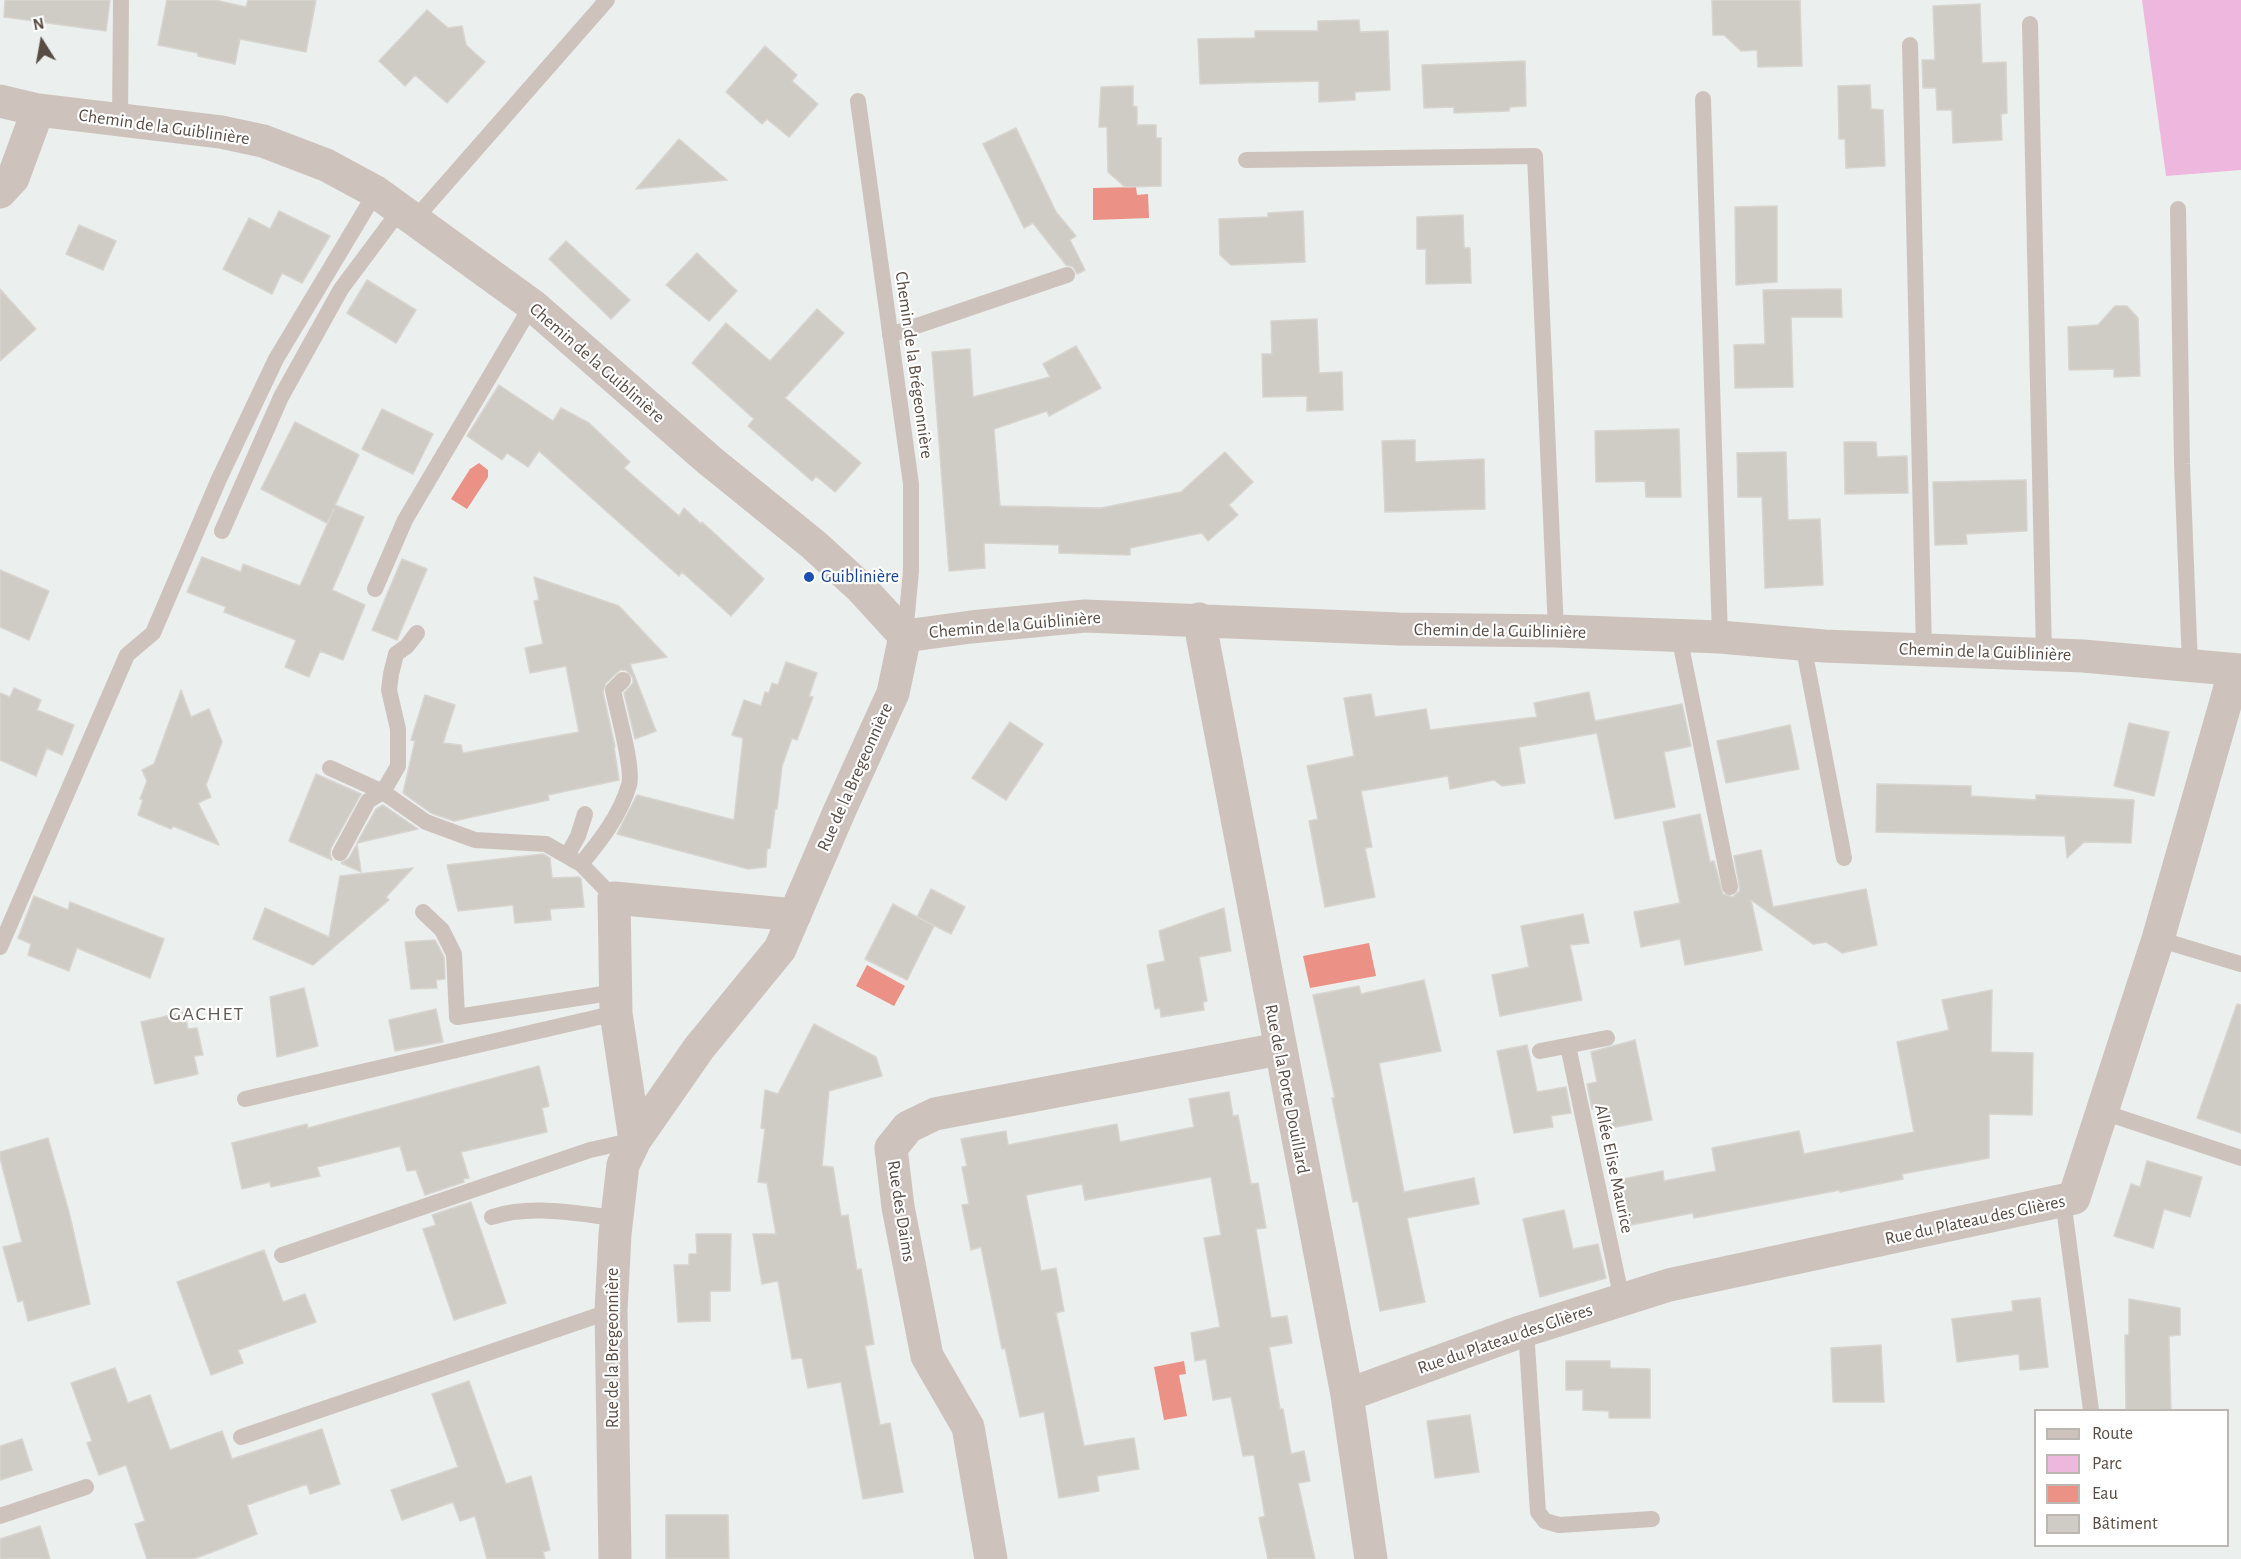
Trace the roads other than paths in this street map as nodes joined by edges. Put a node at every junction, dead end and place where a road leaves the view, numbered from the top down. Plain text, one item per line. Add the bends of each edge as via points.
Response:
1 (121, 0) edge
2 (607, 0) edge
3 (2030, 24) dead end
4 (1910, 45) dead end
5 (1703, 99) dead end
6 (0, 101) edge
7 (858, 101) dead end
8 (38, 110) junction
9 (120, 120) junction
10 (1246, 160) dead end
11 (0, 192) edge
12 (397, 207) junction
13 (2178, 209) dead end
14 (1067, 275) dead end
15 (532, 305) junction
16 (890, 335) junction
17 (222, 531) dead end
18 (375, 590) dead end
19 (1199, 619) junction
20 (1556, 631) junction
21 (417, 633) dead end
22 (905, 636) junction
23 (1679, 636) junction
24 (1720, 637) junction
25 (1803, 644) junction
26 (1924, 650) junction
27 (2044, 655) junction
28 (2190, 665) junction
29 (2238, 670) edge
30 (623, 680) dead end
31 (330, 768) dead end
32 (383, 792) junction
33 (585, 814) dead end
34 (340, 854) dead end
35 (1844, 858) dead end
36 (574, 860) junction
37 (1731, 887) dead end
38 (614, 898) junction
39 (423, 912) dead end
40 (795, 915) junction
41 (2158, 939) junction
42 (0, 947) edge
43 (2241, 964) edge
44 (616, 1002) junction
45 (1607, 1038) dead end
46 (1568, 1046) junction
47 (1279, 1049) junction
48 (1540, 1051) dead end
49 (245, 1099) dead end
50 (2103, 1112) junction
51 (635, 1140) junction
52 (2241, 1158) edge
53 (2063, 1200) junction
54 (492, 1217) dead end
55 (617, 1218) junction
56 (282, 1255) dead end
57 (1622, 1300) junction
58 (610, 1311) junction
59 (1526, 1330) junction
60 (1347, 1395) junction
61 (2091, 1409) edge
62 (241, 1437) dead end
63 (86, 1487) dead end
64 (0, 1516) edge
65 (1652, 1519) dead end
66 (615, 1559) edge
67 (991, 1559) edge
68 (1371, 1559) edge

1 - 9 lane
2 - 12 lane
3 - 27 lane
4 - 26 lane
5 - 24 lane
6 - 8 street, Chemin de la Guiblinière
7 - 16 lane, Chemin de la Brégeonnière
8 - 9 street, Chemin de la Guiblinière
8 - 11 street via 13,178
9 - 12 street, Chemin de la Guiblinière via 263,141 326,165
10 - 20 lane via 1535,156
12 - 15 street, Chemin de la Guiblinière
12 - 17 lane via 341,289 287,387
12 - 42 lane via 276,358 153,633 127,655
13 - 28 lane
14 - 16 lane
15 - 18 lane via 405,520
15 - 22 street, Chemin de la Guiblinière via 709,460 814,545
16 - 22 lane, Chemin de la Brégeonnière via 910,484 911,571
19 - 20 street, Chemin de la Guiblinière via 1400,629
19 - 22 street, Chemin de la Guiblinière via 1085,616
19 - 47 street, Rue de la Porte Douillard
20 - 23 street, Chemin de la Guiblinière
21 - 32 lane via 396,654 391,674 389,690 398,729 398,766
22 - 40 street, Rue de la Bregeonnière via 893,693
23 - 24 street, Chemin de la Guiblinière
23 - 37 lane
24 - 25 street, Chemin de la Guiblinière
25 - 26 street, Chemin de la Guiblinière
25 - 35 lane
26 - 27 street, Chemin de la Guiblinière
27 - 28 street, Chemin de la Guiblinière
28 - 29 street, Chemin de la Guiblinière
29 - 41 street, Rue du Plateau des Glières
30 - 36 lane via 613,690 629,764 629,784 608,831
31 - 32 lane
32 - 34 lane via 368,801
32 - 36 lane via 426,822 475,840 546,844
33 - 36 lane
36 - 38 lane
38 - 40 street
38 - 44 street
39 - 44 lane via 442,930 454,954 457,1017
40 - 51 street, Rue de la Bregeonnière via 780,949 699,1048
41 - 43 lane
41 - 50 street, Rue du Plateau des Glières
44 - 49 lane
44 - 51 street
45 - 46 lane
46 - 48 lane
46 - 57 lane, Allée Elise Maurice
47 - 60 street, Rue de la Porte Douillard
47 - 67 street, Rue des Daims via 935,1114 908,1127 891,1148 898,1207 927,1356 968,1427
50 - 52 lane
50 - 53 street, Rue du Plateau des Glières via 2074,1198
51 - 55 street, Rue de la Bregeonnière via 623,1165
51 - 56 lane via 590,1150
53 - 57 street, Rue du Plateau des Glières via 1669,1285
53 - 61 lane
54 - 55 lane via 510,1211
55 - 58 street, Rue de la Bregeonnière
57 - 59 street, Rue du Plateau des Glières
58 - 62 lane
58 - 66 street, Rue de la Bregeonnière
59 - 60 street, Rue du Plateau des Glières
59 - 65 lane via 1538,1512 1545,1521 1559,1525
60 - 68 street, Rue de la Porte Douillard
63 - 64 lane

